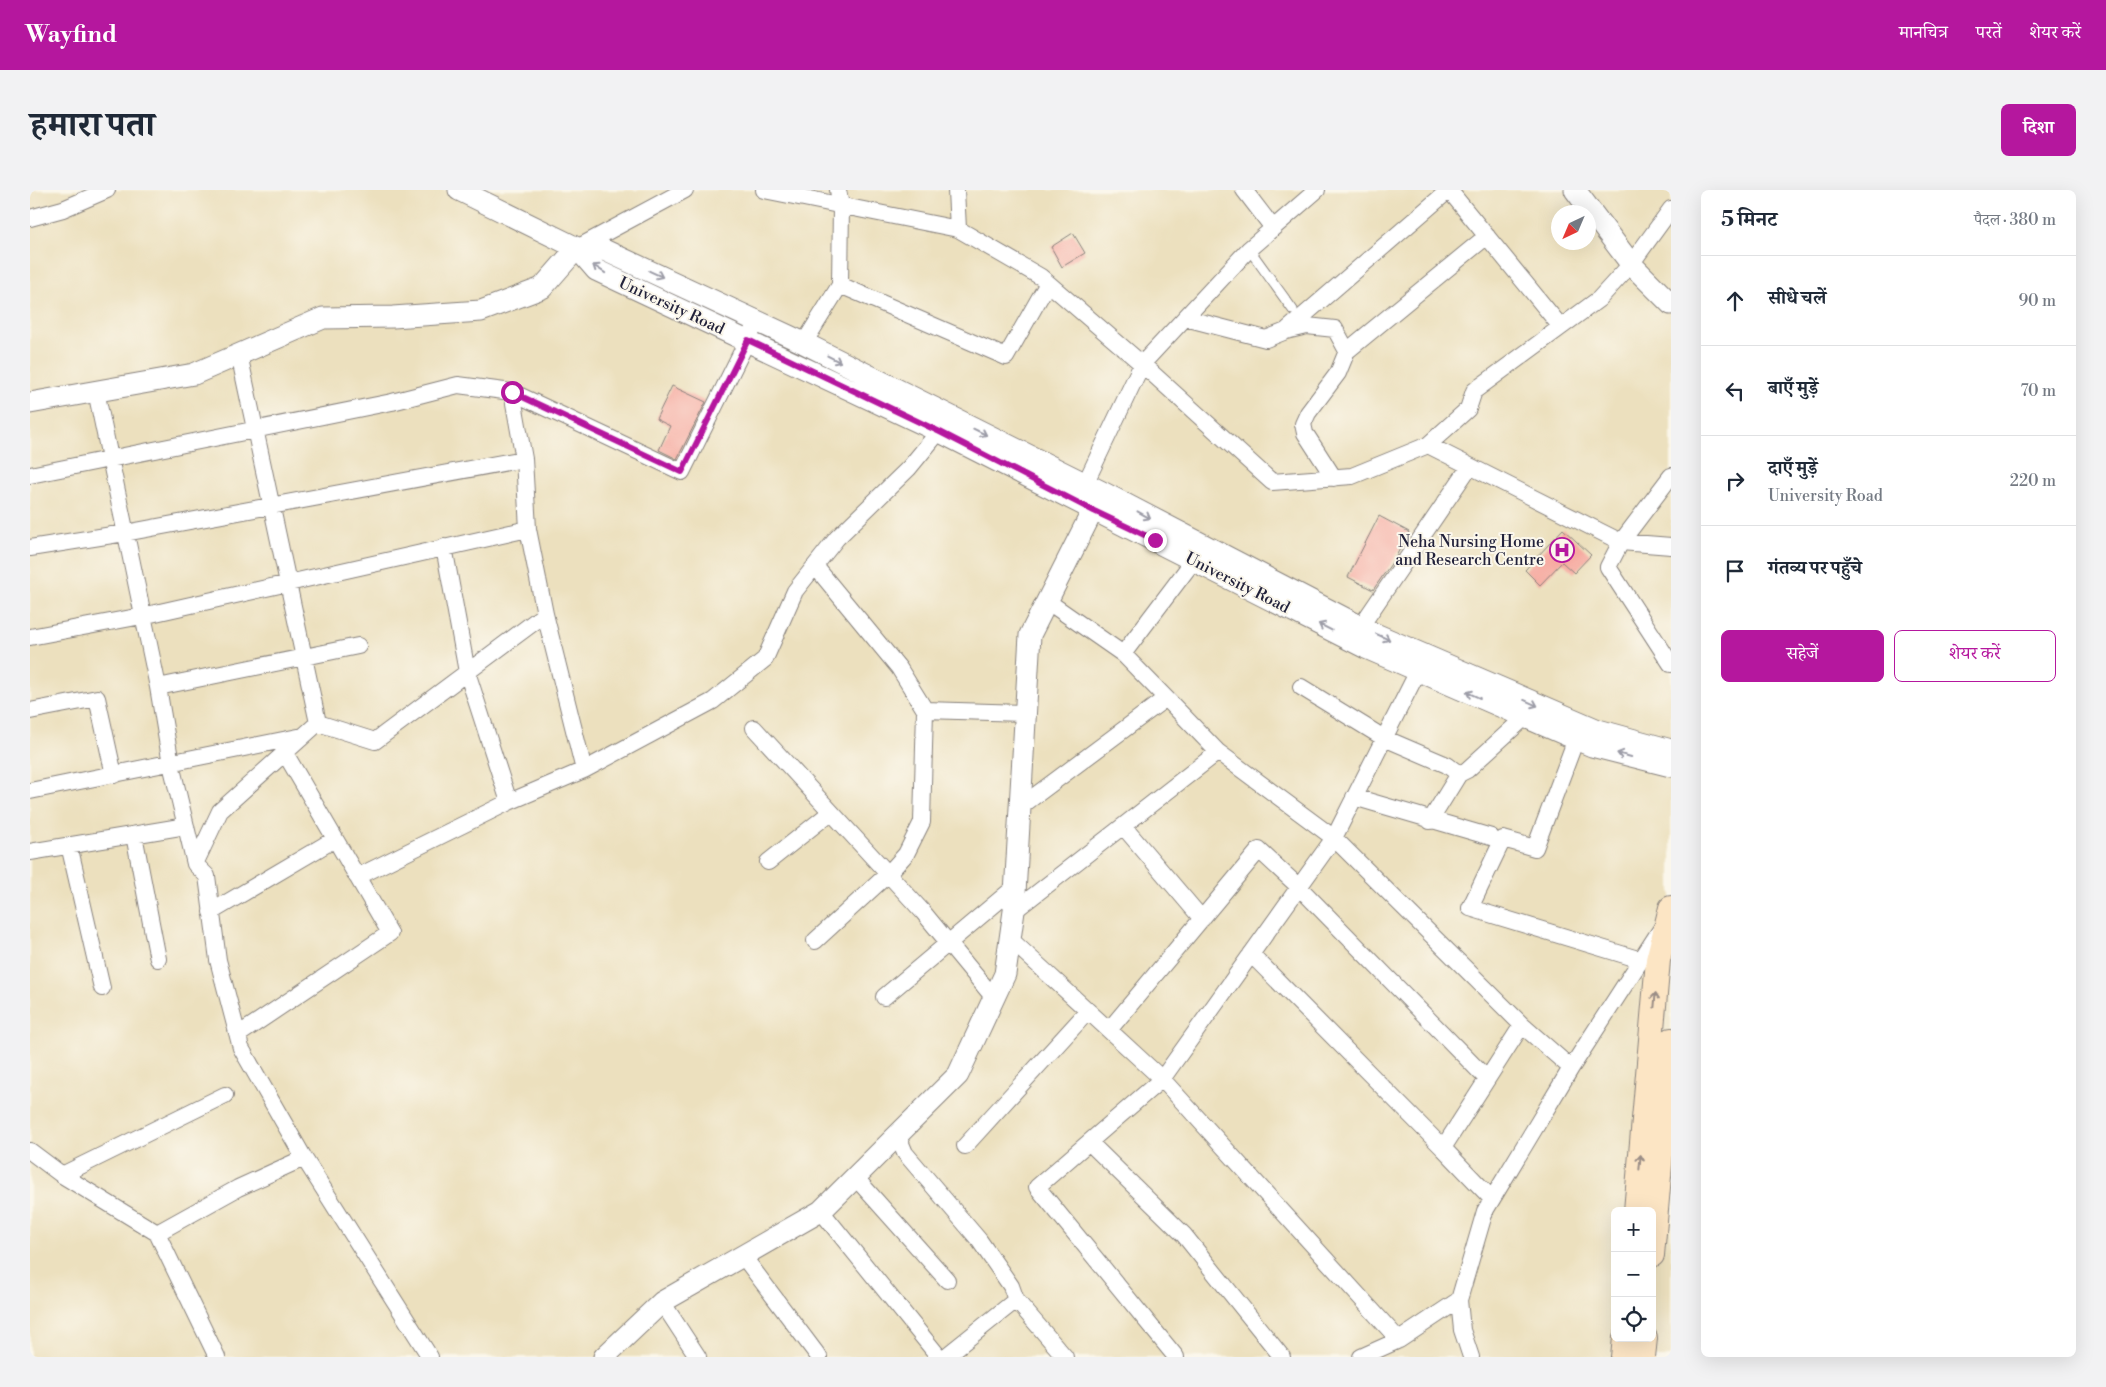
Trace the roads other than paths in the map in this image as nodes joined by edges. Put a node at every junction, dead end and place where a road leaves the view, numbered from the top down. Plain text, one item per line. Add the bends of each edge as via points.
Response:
1 (107, 190) edge
2 (459, 190) edge
3 (685, 190) edge
4 (764, 190) edge
5 (956, 190) edge
6 (1244, 190) edge
7 (1317, 190) edge
8 (1449, 190) edge
9 (1575, 190) edge
10 (839, 198) edge
11 (1671, 209) edge
12 (30, 218) edge
13 (1273, 228) junction
14 (958, 230) junction
15 (1487, 236) junction
16 (577, 248) junction
17 (1249, 249) junction
18 (1631, 264) junction
19 (1048, 283) junction
20 (840, 285) junction
21 (1671, 304) edge
22 (1293, 310) dead end
23 (1185, 318) junction
24 (1560, 327) junction
25 (752, 330) junction
26 (1286, 331) junction
27 (804, 343) junction
28 (1346, 351) junction
29 (238, 354) junction
30 (1142, 364) junction
31 (96, 391) junction
32 (512, 392) junction
33 (30, 403) edge
34 (945, 424) junction
35 (255, 430) junction
36 (1428, 445) junction
37 (524, 459) junction
38 (111, 460) junction
39 (1470, 466) junction
40 (30, 475) edge
41 (1671, 476) edge
42 (1334, 478) junction
43 (1093, 496) junction
44 (271, 506) junction
45 (528, 529) junction
46 (125, 533) junction
47 (1621, 542) junction
48 (1671, 546) edge
49 (30, 548) edge
50 (444, 548) junction
51 (1194, 560) junction
52 (815, 566) junction
53 (288, 582) junction
54 (1047, 601) junction
55 (545, 614) junction
56 (142, 616) junction
57 (1361, 626) junction
58 (30, 637) edge
59 (358, 646) dead end
60 (1123, 654) junction
61 (304, 658) junction
62 (1671, 664) edge
63 (1418, 671) junction
64 (467, 672) junction
65 (158, 687) junction
66 (1301, 687) dead end
67 (1166, 698) junction
68 (925, 710) junction
69 (30, 711) edge
70 (1026, 713) junction
71 (1524, 718) junction
72 (318, 724) junction
73 (754, 728) dead end
74 (305, 735) junction
75 (1384, 738) junction
76 (1576, 739) junction
77 (1671, 750) edge
78 (1218, 752) junction
79 (285, 753) junction
80 (171, 764) junction
81 (1671, 766) edge
82 (584, 770) junction
83 (1459, 774) junction
84 (114, 775) junction
85 (30, 791) edge
86 (1354, 797) junction
87 (509, 802) junction
88 (1020, 807) junction
89 (831, 812) junction
90 (1430, 821) junction
91 (186, 826) junction
92 (1123, 826) junction
93 (134, 835) junction
94 (1334, 838) junction
95 (1491, 838) dead end
96 (335, 839) junction
97 (69, 845) junction
98 (30, 852) edge
99 (768, 862) dead end
100 (195, 864) junction
101 (888, 874) junction
102 (357, 876) junction
103 (1016, 887) junction
104 (1299, 887) junction
105 (1014, 911) junction
106 (211, 912) junction
107 (1669, 914) edge
108 (1202, 920) junction
109 (1010, 939) junction
110 (815, 941) dead end
111 (948, 942) junction
112 (1251, 954) junction
113 (158, 959) dead end
114 (1641, 960) junction
115 (102, 988) dead end
116 (884, 997) dead end
117 (994, 998) junction
118 (1088, 1011) junction
119 (1522, 1024) junction
120 (1109, 1030) junction
121 (238, 1035) junction
122 (1671, 1040) edge
123 (1571, 1068) junction
124 (1162, 1079) junction
125 (1487, 1079) junction
126 (226, 1095) dead end
127 (897, 1134) junction
128 (1089, 1142) junction
129 (965, 1146) dead end
130 (1443, 1148) junction
131 (33, 1158) edge
132 (304, 1158) junction
133 (62, 1175) junction
134 (855, 1177) junction
135 (1492, 1199) junction
136 (1636, 1207) edge
137 (821, 1212) junction
138 (157, 1233) junction
139 (1652, 1252) edge
140 (743, 1256) junction
141 (947, 1280) dead end
142 (1016, 1300) junction
143 (1459, 1300) junction
144 (662, 1302) junction
145 (1398, 1340) junction
146 (1625, 1342) edge
147 (1645, 1342) edge
148 (217, 1357) edge
149 (430, 1357) edge
150 (604, 1357) edge
151 (698, 1357) edge
152 (819, 1357) edge
153 (939, 1357) edge
154 (944, 1357) edge
155 (1065, 1357) edge
156 (1176, 1357) edge
157 (1282, 1357) edge
158 (1361, 1357) edge
159 (1471, 1357) edge
160 (1623, 1357) edge
161 (1643, 1357) edge

1 - 12 street via 63,209
2 - 16 street, University Road
3 - 16 street
4 - 10 street
5 - 14 street
6 - 13 street
7 - 13 street
8 - 15 street
8 - 26 street
9 - 18 street
10 - 14 street
10 - 20 street
11 - 18 street
13 - 17 street
14 - 19 street
15 - 24 street
15 - 28 street
16 - 25 street, University Road via 596,270
16 - 29 street via 542,288 481,310 393,317 323,318
17 - 22 lane
17 - 23 street
18 - 21 street
18 - 24 street via 1599,299
19 - 20 street via 1006,357
19 - 30 street
20 - 27 street
23 - 26 street via 1266,339
23 - 30 street
24 - 36 street via 1474,391 1468,409
25 - 27 street, University Road
25 - 32 street via 682,472
25 - 34 street, University Road
26 - 28 street via 1307,326 1335,329
27 -> 34 street, University Road
28 - 42 street via 1338,373 1303,424 1305,434
29 - 31 street via 194,374
29 - 35 street
30 - 42 street via 1272,482
30 - 43 street
31 - 33 street
31 - 38 street
32 - 35 street via 458,384 392,402
32 - 37 street
34 - 43 street, University Road
34 -> 43 street, University Road
34 - 52 street via 909,468 837,538
35 - 38 street
35 - 44 street
36 - 39 street
36 - 42 street via 1352,476
37 - 44 street
37 - 45 street
38 - 40 street
38 - 46 street
39 - 47 street
39 - 57 street
41 - 47 street
43 - 51 street, University Road
43 - 54 street
43 -> 57 street, University Road
44 - 46 street
44 - 53 street
45 - 50 street
45 - 55 street
46 - 49 street
46 - 56 street
47 - 48 street
47 - 62 street via 1608,567
50 - 53 street
50 - 64 street
51 - 60 street
63 -> 51 street, University Road
52 - 68 street via 899,668
52 - 82 street via 795,592 765,659 741,681 713,701
53 - 56 street
53 - 61 street
54 - 60 street
54 - 70 street via 1030,635
55 - 64 street
55 - 82 street
56 - 58 street
56 - 65 street
57 -> 77 street, University Road via 1598,730
59 - 61 street
60 - 67 street
61 - 65 street
61 - 72 street
71 -> 63 street, University Road
63 - 75 street
64 - 72 street via 375,741
64 - 87 street
65 - 80 street
66 - 75 street
67 - 78 street
67 - 88 street
68 - 70 street
68 - 101 street via 922,822 906,854
69 - 84 street via 97,698
70 - 88 street
71 - 76 street, University Road
71 - 83 street
72 - 74 street
73 - 89 street
74 - 79 street
74 - 80 street
75 - 83 street via 1447,765
75 - 86 street
81 -> 76 street, University Road via 1602,749
76 - 114 street via 1535,848 1503,839 1470,908
78 - 92 street
78 - 94 street
79 - 96 street
79 - 100 street via 220,811
80 - 84 street
80 - 91 street
82 - 87 street
83 - 90 street
84 - 85 street
86 - 90 street
86 - 94 street
87 - 102 street
88 - 103 street
89 - 99 street
89 - 101 street
90 - 95 street
91 - 93 street
91 - 100 street
92 - 105 street
92 - 108 street
93 - 97 street
93 - 113 street
94 - 104 street
94 - 119 street
96 - 102 street
96 - 106 street
97 - 98 street
97 - 115 street
100 - 106 street via 207,876
101 - 110 street
101 - 111 street
102 - 121 street via 390,933
103 - 105 street
103 - 111 street
104 - 108 street via 1259,850
104 - 112 street
104 - 125 street
105 - 109 street
106 - 121 street via 218,960
107 - 114 street
136 -> 107 main road via 1658,960
108 - 120 street
109 - 117 street via 1005,974
109 - 118 street
111 - 116 street
111 - 117 street
112 - 124 street
112 - 130 street
114 - 123 street
117 - 127 street via 958,1075
118 - 120 street
118 - 129 street
119 - 123 street
119 - 125 street
120 - 124 street
121 - 132 street via 241,1048
122 - 139 main road
123 - 135 street
124 - 128 street
124 - 145 street
125 - 130 street
126 - 133 street
127 - 134 street
127 - 142 street via 905,1154 979,1240
128 - 156 street via 1037,1187
128 - 157 street via 1184,1234
130 - 135 street
131 - 133 street
132 - 138 street via 238,1188
132 - 149 street
133 - 138 street
134 - 137 street
134 - 141 street
135 - 143 street via 1485,1211
137 - 140 street
137 - 153 street
138 - 148 street
140 - 144 street
140 - 152 street
142 - 154 street
142 - 155 street
143 - 145 street
143 - 159 street via 1462,1330
144 - 150 street
144 - 151 street
145 - 158 street
146 - 160 main road
147 - 161 main road

